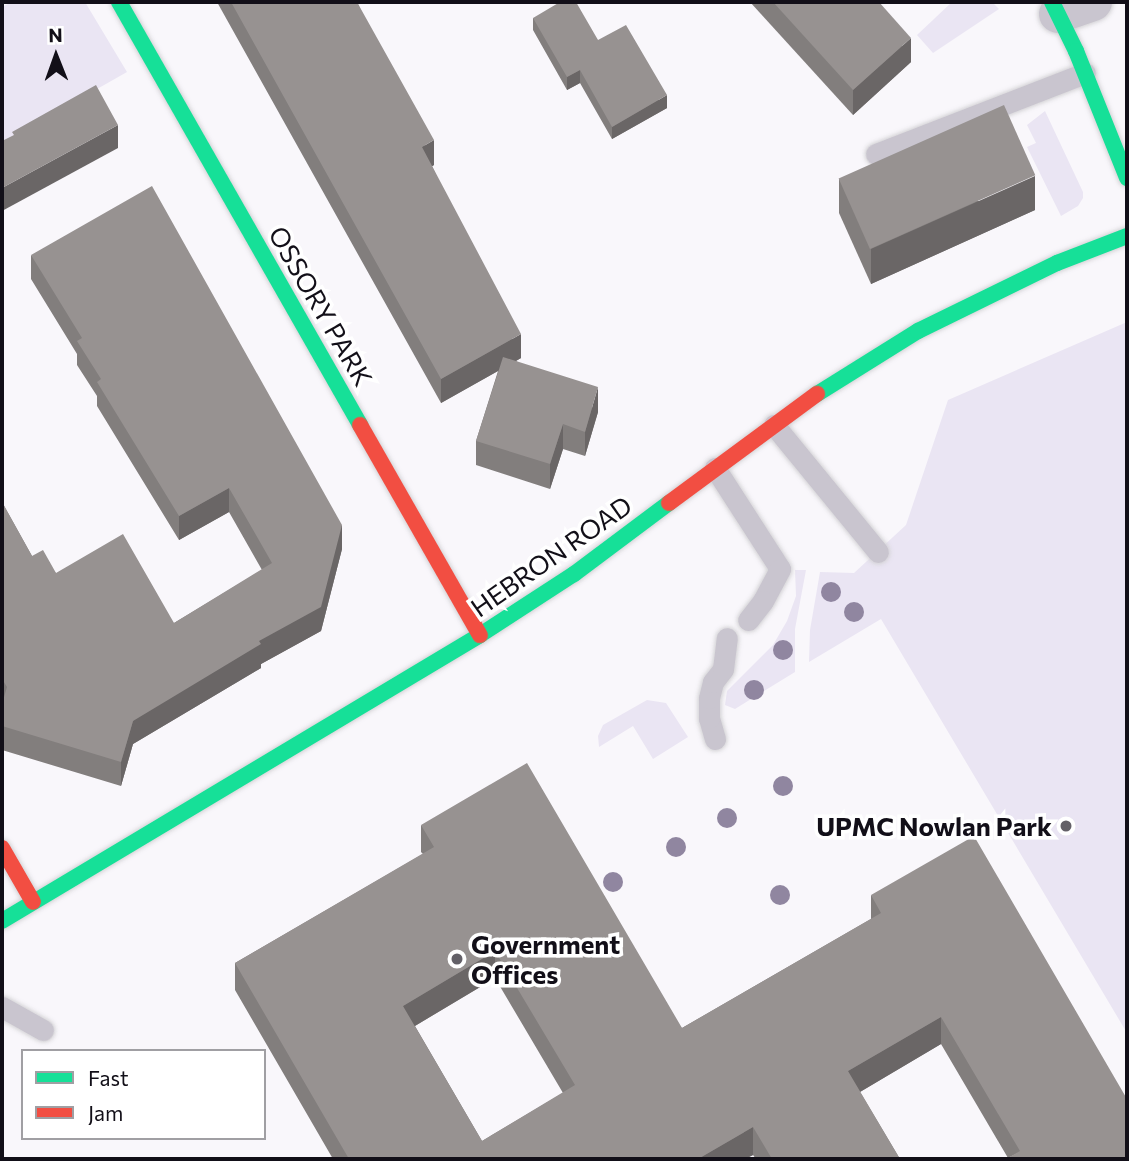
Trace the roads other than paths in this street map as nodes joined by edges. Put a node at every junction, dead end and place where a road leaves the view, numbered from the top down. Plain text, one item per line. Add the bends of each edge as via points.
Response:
1 (119, 2) edge
2 (1068, 6) edge
3 (1085, 73) junction
4 (876, 153) dead end
5 (1127, 178) edge
6 (1127, 236) edge
7 (774, 425) junction
8 (715, 468) junction
9 (878, 552) dead end
10 (748, 620) dead end
11 (480, 635) junction
12 (727, 638) dead end
13 (715, 739) dead end
14 (2, 848) edge
15 (33, 902) junction
16 (2, 921) edge
17 (2, 1007) edge
18 (43, 1030) dead end

1 - 11 street, OSSORY PARK
2 - 3 street
3 - 4 lane
3 - 5 street
6 - 7 street, HEBRON ROAD via 1058,263 918,331
7 - 8 street, HEBRON ROAD
7 - 9 lane
8 - 10 lane via 780,569
8 - 11 street, HEBRON ROAD via 574,574
11 - 15 street, HEBRON ROAD
12 - 13 lane via 723,669 709,698
14 - 15 street
15 - 16 street, HEBRON ROAD
17 - 18 lane

